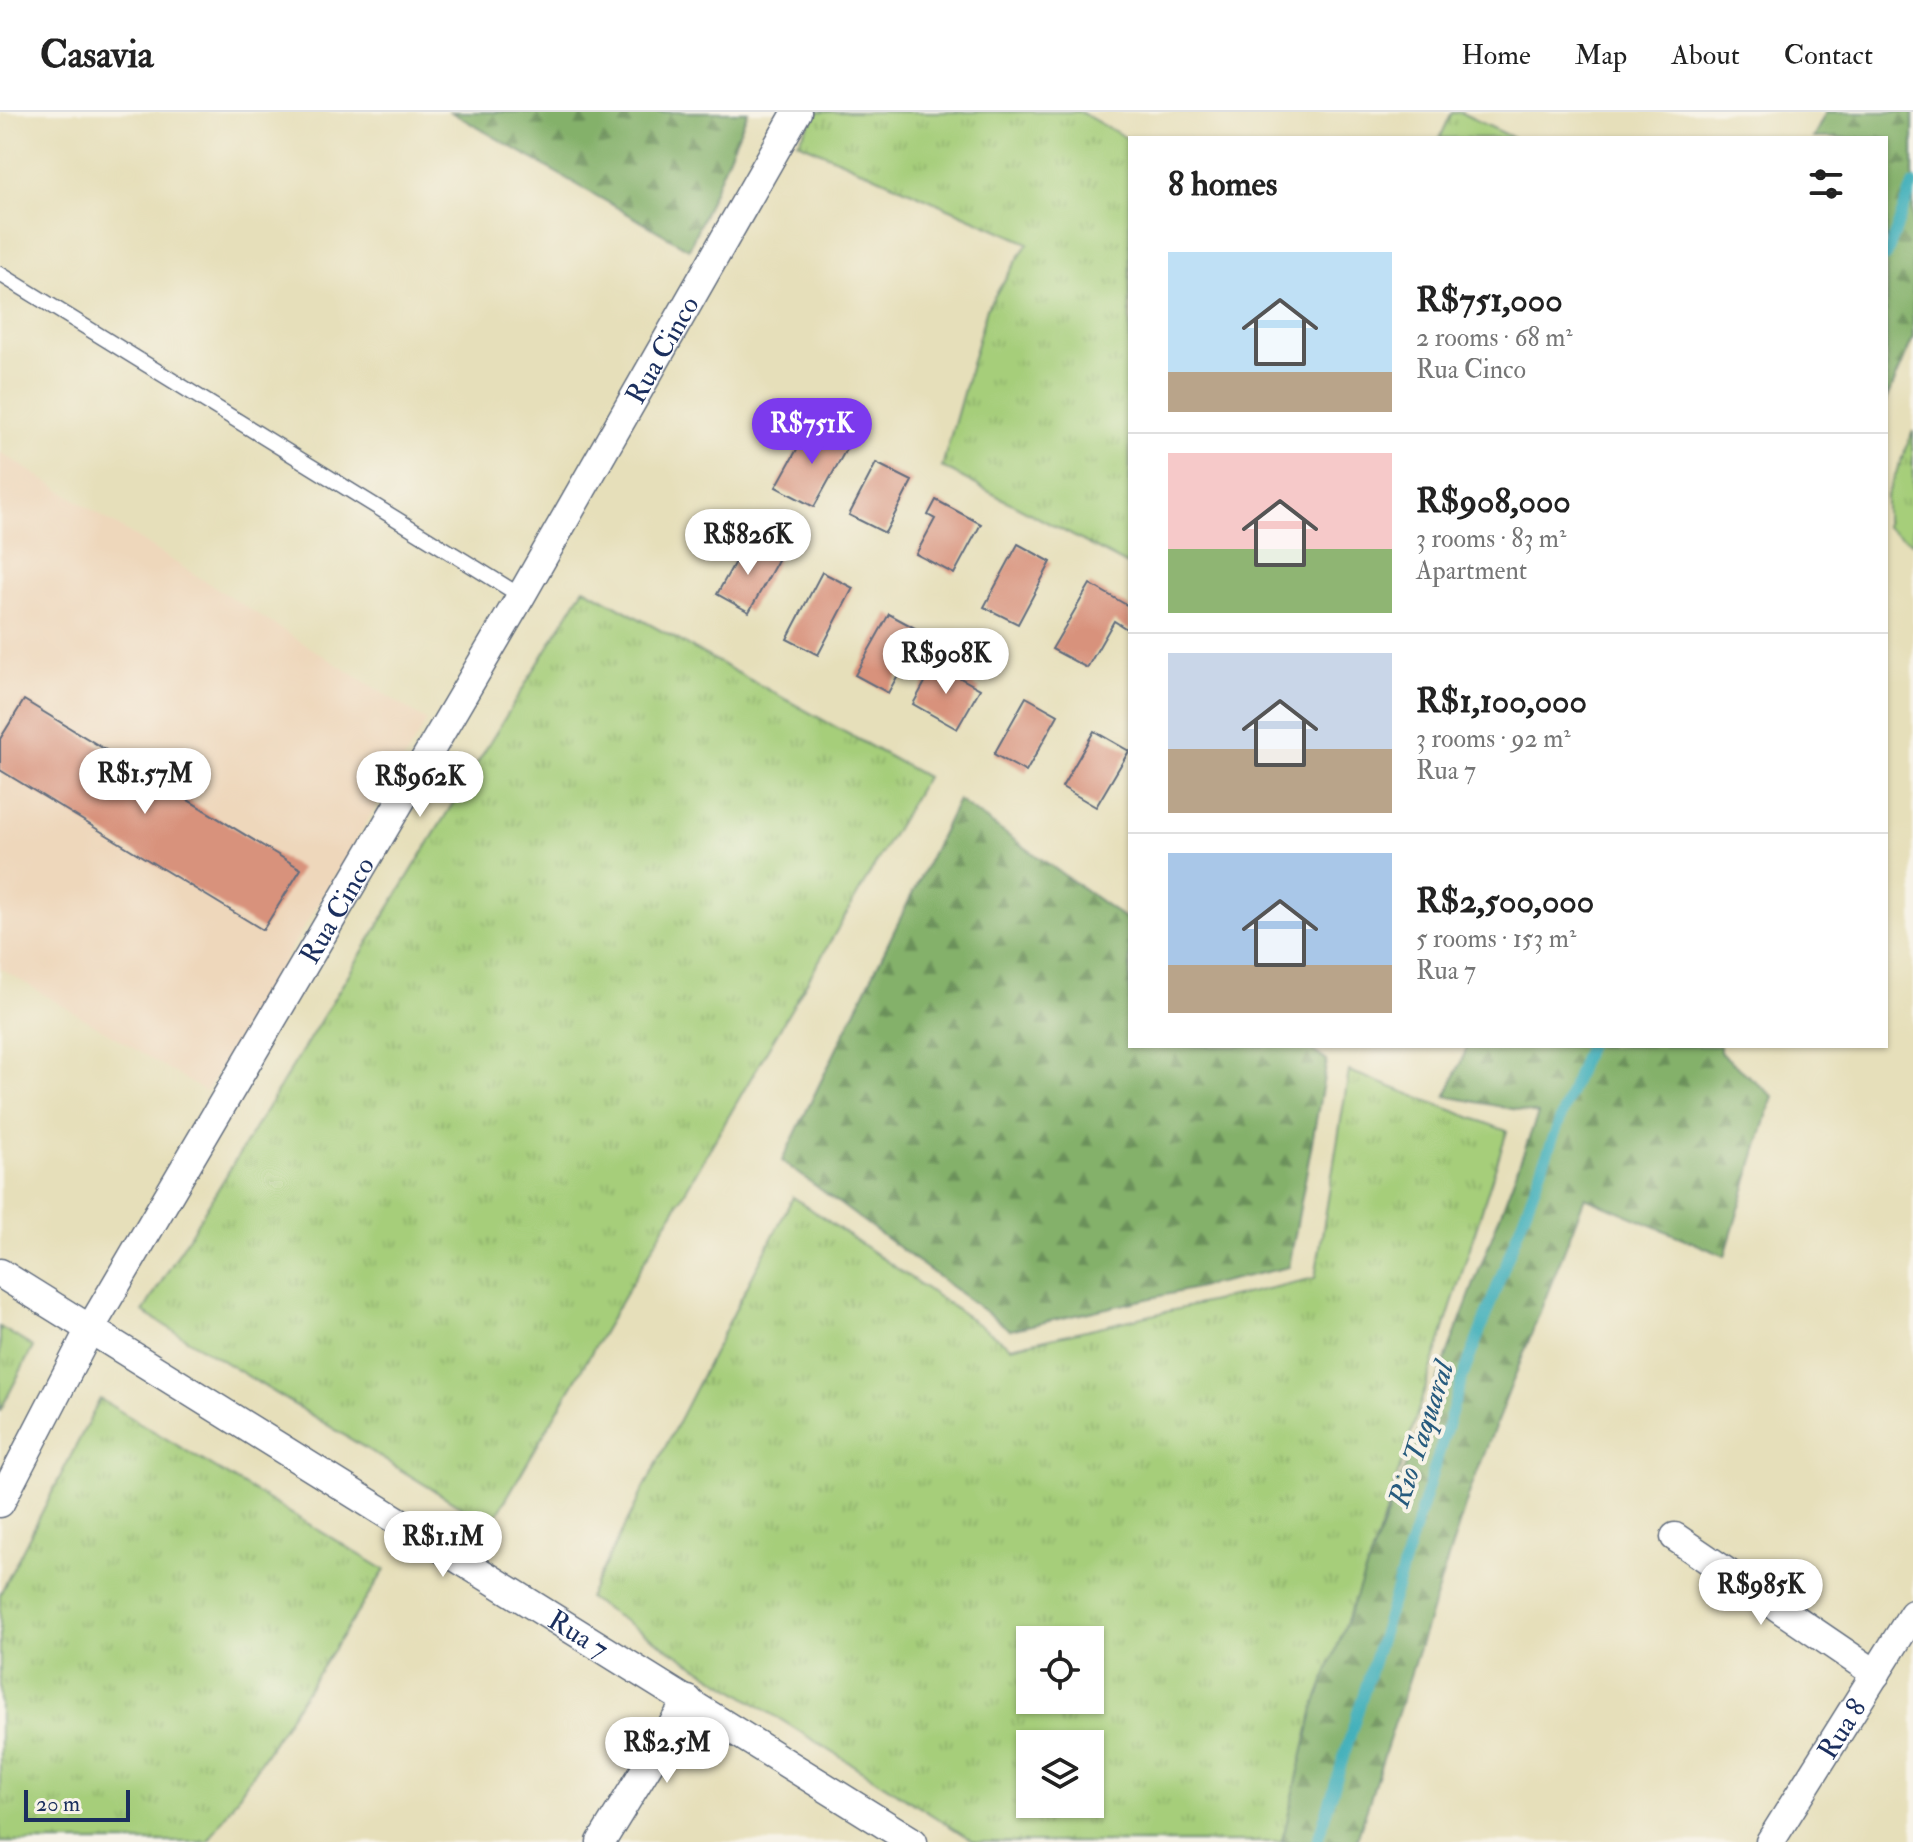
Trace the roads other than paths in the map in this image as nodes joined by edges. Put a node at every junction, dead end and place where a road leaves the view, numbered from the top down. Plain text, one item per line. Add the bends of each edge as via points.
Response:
1 (797, 112) edge
2 (0, 274) edge
3 (521, 596) junction
4 (0, 1273) edge
5 (90, 1329) junction
6 (0, 1503) edge
7 (1675, 1537) dead end
8 (1913, 1614) edge
9 (1876, 1674) junction
10 (688, 1700) junction
11 (601, 1842) edge
12 (913, 1842) edge
13 (1770, 1842) edge

1 - 3 street, Rua Cinco
2 - 3 lane
3 - 5 street, Rua Cinco
4 - 5 street, Rua 7
5 - 6 street, Rua Cinco
5 - 10 street, Rua 7
7 - 9 street
8 - 9 street, Rua 8
9 - 13 street, Rua 8
10 - 11 street
10 - 12 street, Rua 7

